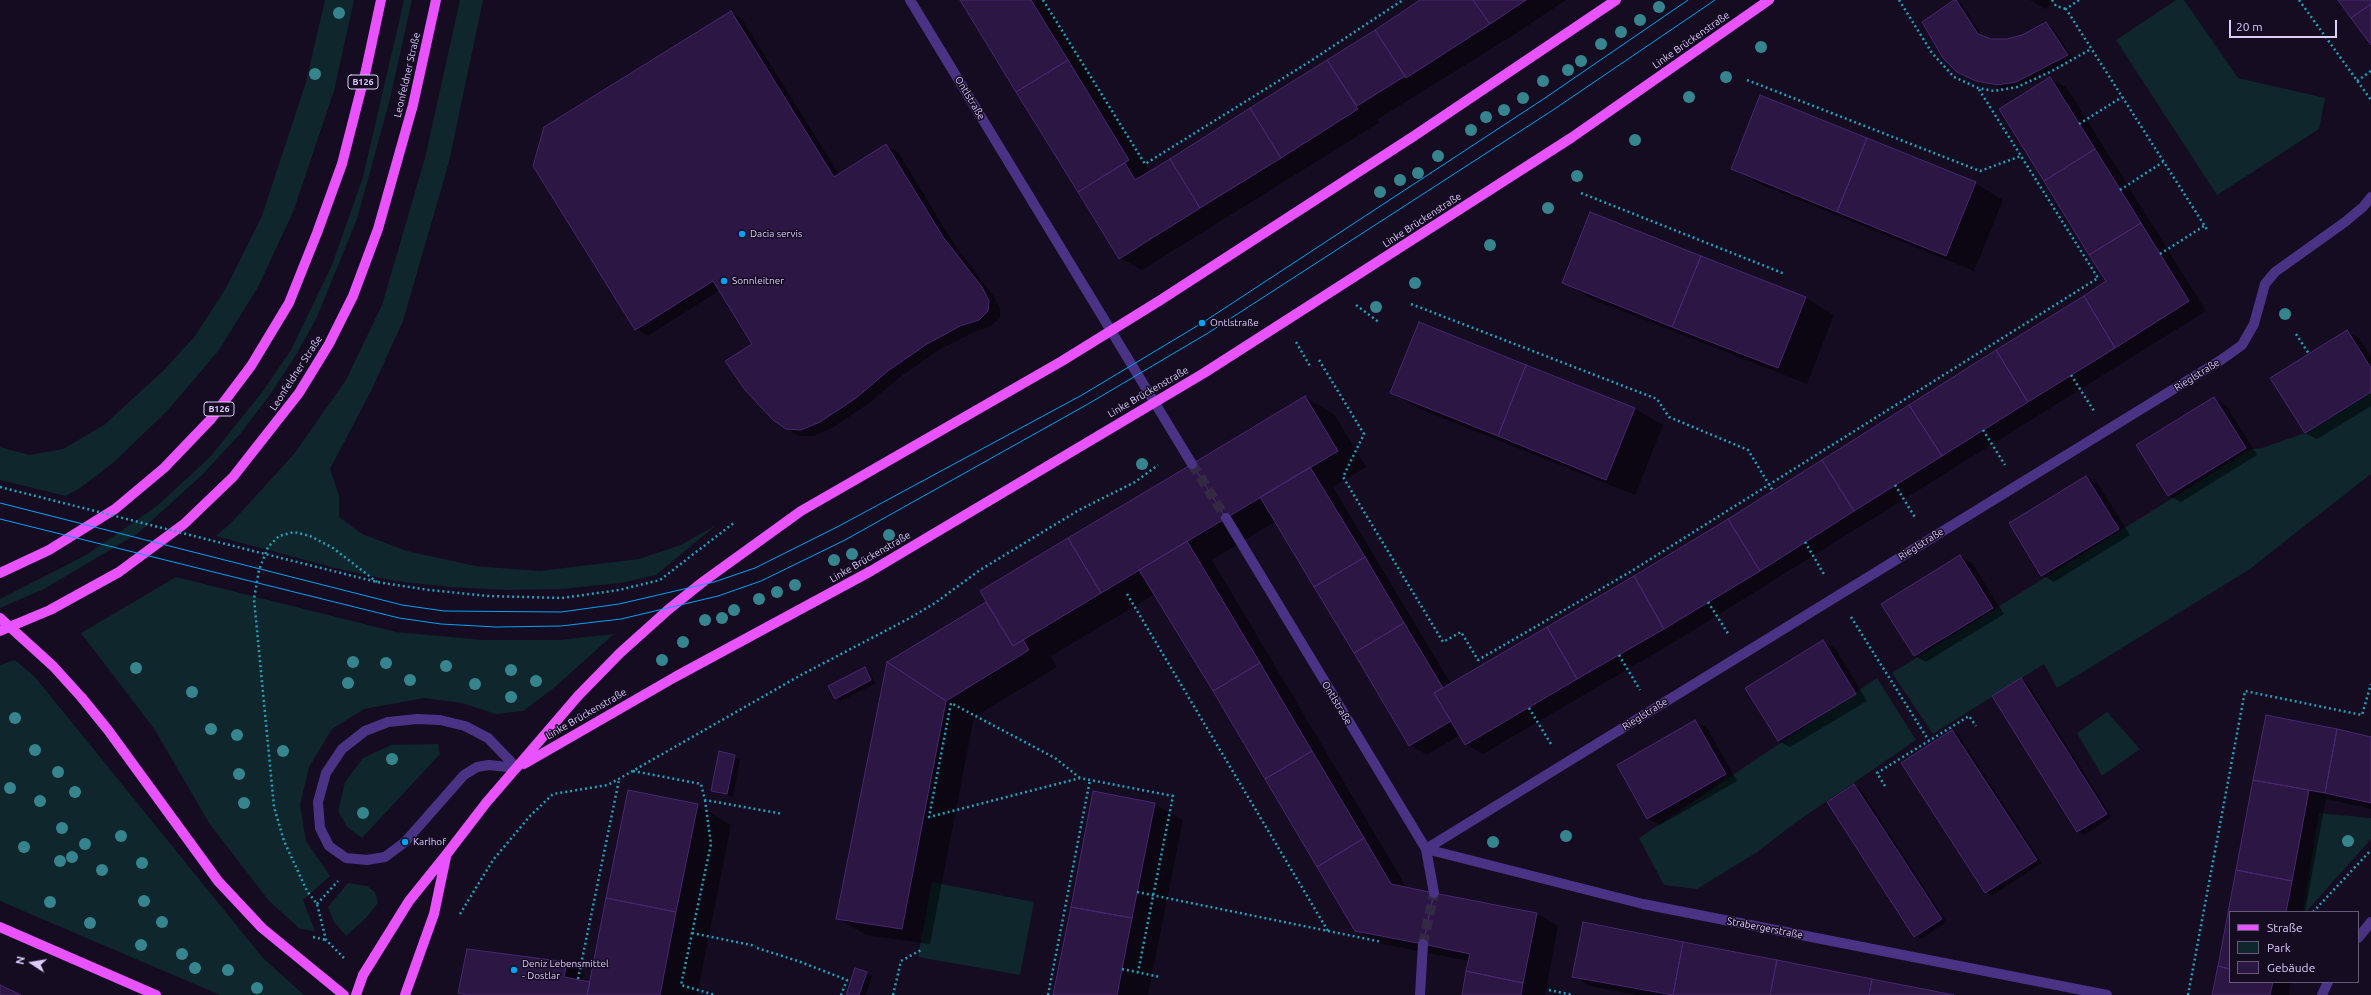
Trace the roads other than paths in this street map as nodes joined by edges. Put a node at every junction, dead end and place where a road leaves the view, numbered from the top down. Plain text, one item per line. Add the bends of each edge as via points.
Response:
1 (381, 0) edge
2 (436, 0) edge
3 (910, 0) edge
4 (1616, 0) edge
5 (1769, 0) edge
6 (2371, 197) edge
7 (1112, 330) junction
8 (1155, 402) junction
9 (1192, 464) tunnel mouth
10 (1226, 518) tunnel mouth
11 (0, 573) edge
12 (0, 618) edge
13 (0, 630) edge
14 (517, 768) junction
15 (1426, 849) junction
16 (446, 856) junction
17 (1434, 893) tunnel mouth
18 (2371, 922) edge
19 (0, 927) edge
20 (2359, 937) edge
21 (1423, 944) tunnel mouth
22 (2328, 983) edge
23 (156, 995) edge
24 (344, 995) edge
25 (356, 995) edge
26 (405, 995) edge
27 (1420, 995) edge
28 (2107, 995) edge
29 (2322, 995) edge

1 - 11 main road, B126 via 342,164 320,226 288,303 251,366 211,419 164,468 114,509 49,550
2 - 13 main road, Leonfeldner Straße via 413,105 378,229 353,296 330,344 299,393 233,477 184,524 120,572 50,610
3 - 7 street, Ontlstraße
4 - 7 main road, Linke Brückenstraße via 1414,136
5 - 8 main road, Linke Brückenstraße via 1564,142 1334,291
6 - 15 street, Rieglstraße via 2363,208 2275,272 2265,284 2254,324 2242,345 2221,360
7 - 8 street, Ontlstraße
7 - 14 main road, Linke Brückenstraße via 801,511 732,559 669,608 620,653 578,696
8 - 9 street, Ontlstraße
8 - 14 main road, Linke Brückenstraße via 871,571 675,677
10 - 15 street, Ontlstraße
12 - 24 main road, bridge via 54,666 82,698 113,736 218,881 262,928
14 - 14 street via 489,764 477,767 464,775 405,842 385,857 367,860 346,858 329,846 320,828 318,802 326,773 342,749 365,731 388,722 440,720 465,726 488,738
14 - 16 main road, Linke Brückenstraße via 486,803
15 - 17 street, Ontlstraße
15 - 28 street, Strabergerstraße via 1643,904
16 - 25 main road, Linke Brückenstraße via 409,901 363,975
16 - 26 main road, Linke Brückenstraße via 434,914
18 - 20 street
19 - 23 main road
21 - 27 street
22 - 29 street

